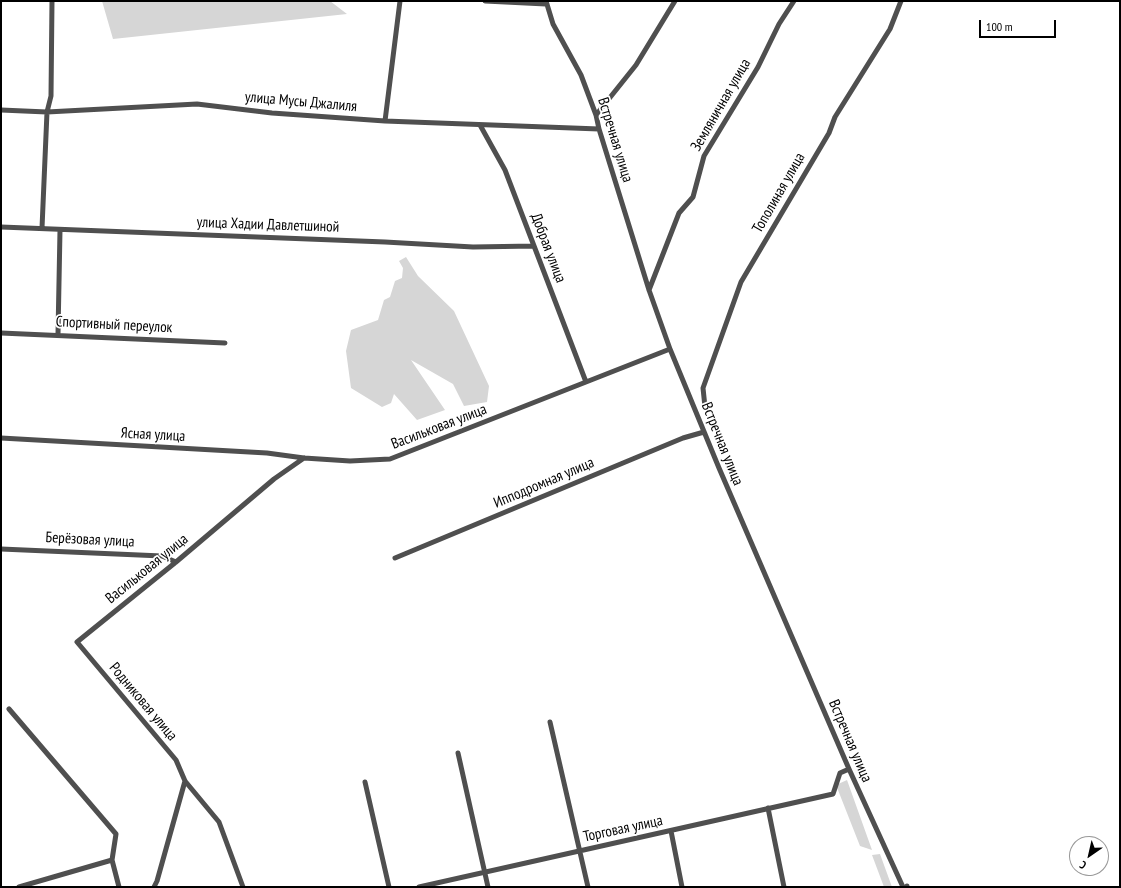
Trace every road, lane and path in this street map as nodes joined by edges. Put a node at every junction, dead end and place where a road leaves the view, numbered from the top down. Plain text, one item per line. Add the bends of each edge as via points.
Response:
1 (52, 1) edge
2 (400, 1) edge
3 (485, 1) edge
4 (675, 1) edge
5 (794, 1) edge
6 (901, 1) edge
7 (546, 3) edge
8 (1, 110) edge
9 (46, 112) junction
10 (596, 115) junction
11 (385, 121) junction
12 (480, 125) junction
13 (599, 129) junction
14 (1, 227) edge
15 (42, 228) junction
16 (60, 230) junction
17 (534, 246) junction
18 (649, 290) junction
19 (1, 333) edge
20 (58, 334) junction
21 (225, 342) dead end
22 (670, 349) junction
23 (586, 382) junction
24 (705, 407) dead end
25 (704, 432) junction
26 (1, 438) edge
27 (304, 458) junction
28 (1, 549) edge
29 (395, 558) dead end
30 (176, 562) junction
31 (77, 642) joint
32 (9, 708) dead end
33 (550, 722) dead end
34 (458, 753) dead end
35 (849, 769) junction
36 (185, 781) junction
37 (366, 782) dead end
38 (768, 808) junction
39 (671, 831) junction
40 (579, 851) junction
41 (112, 860) junction
42 (484, 872) junction
43 (906, 886) edge
44 (19, 887) edge
45 (119, 887) edge
46 (154, 887) edge
47 (243, 887) edge
48 (389, 887) edge
49 (419, 887) edge
50 (488, 887) edge
51 (588, 887) edge
52 (682, 887) edge
53 (784, 887) edge

1 - 9 street via 51,96
2 - 11 street
3 - 7 street
4 - 10 street via 636,64
5 - 18 street, Земляничная улица via 779,24 758,67 704,156 694,197 679,213
6 - 24 street, Тополиная улица via 890,29 835,118 829,133 741,282 703,388
7 - 10 street, Встречная улица via 553,24 581,75
8 - 9 street, улица Мусы Джалиля
9 - 11 street, улица Мусы Джалиля via 197,104 272,114
9 - 15 street
10 - 13 street, Встречная улица
11 - 12 street, улица Мусы Джалиля
12 - 13 street, улица Мусы Джалиля
12 - 17 street, Добрая улица via 505,170
13 - 18 street, Встречная улица
14 - 15 street, улица Хадии Давлетшиной
15 - 16 street, улица Хадии Давлетшиной
16 - 17 street, улица Хадии Давлетшиной via 473,247
16 - 20 street
17 - 23 street, Добрая улица
18 - 22 street, Встречная улица
19 - 20 street, Спортивный переулок
20 - 21 street, Спортивный переулок
22 - 23 street, Васильковая улица
22 - 25 street, Встречная улица
23 - 27 street, Васильковая улица via 390,459 350,461
25 - 29 street, Ипподромная улица
25 - 35 street, Встречная улица
26 - 27 street, Ясная улица via 267,453
27 - 30 street, Васильковая улица via 274,479
28 - 30 street, Берёзовая улица via 162,556
30 - 31 street, Васильковая улица
31 - 36 street, Родниковая улица via 176,760
32 - 41 street via 116,834
33 - 40 street
34 - 42 street
35 - 38 street, Торговая улица via 840,773 833,794
35 - 43 street, Встречная улица
36 - 46 street
36 - 47 street, Родниковая улица via 218,822
37 - 48 street
38 - 39 street, Торговая улица
38 - 53 street
39 - 40 street, Торговая улица
39 - 52 street
40 - 42 street, Торговая улица
40 - 51 street
41 - 44 street
41 - 45 street
42 - 49 street, Торговая улица
42 - 50 street

